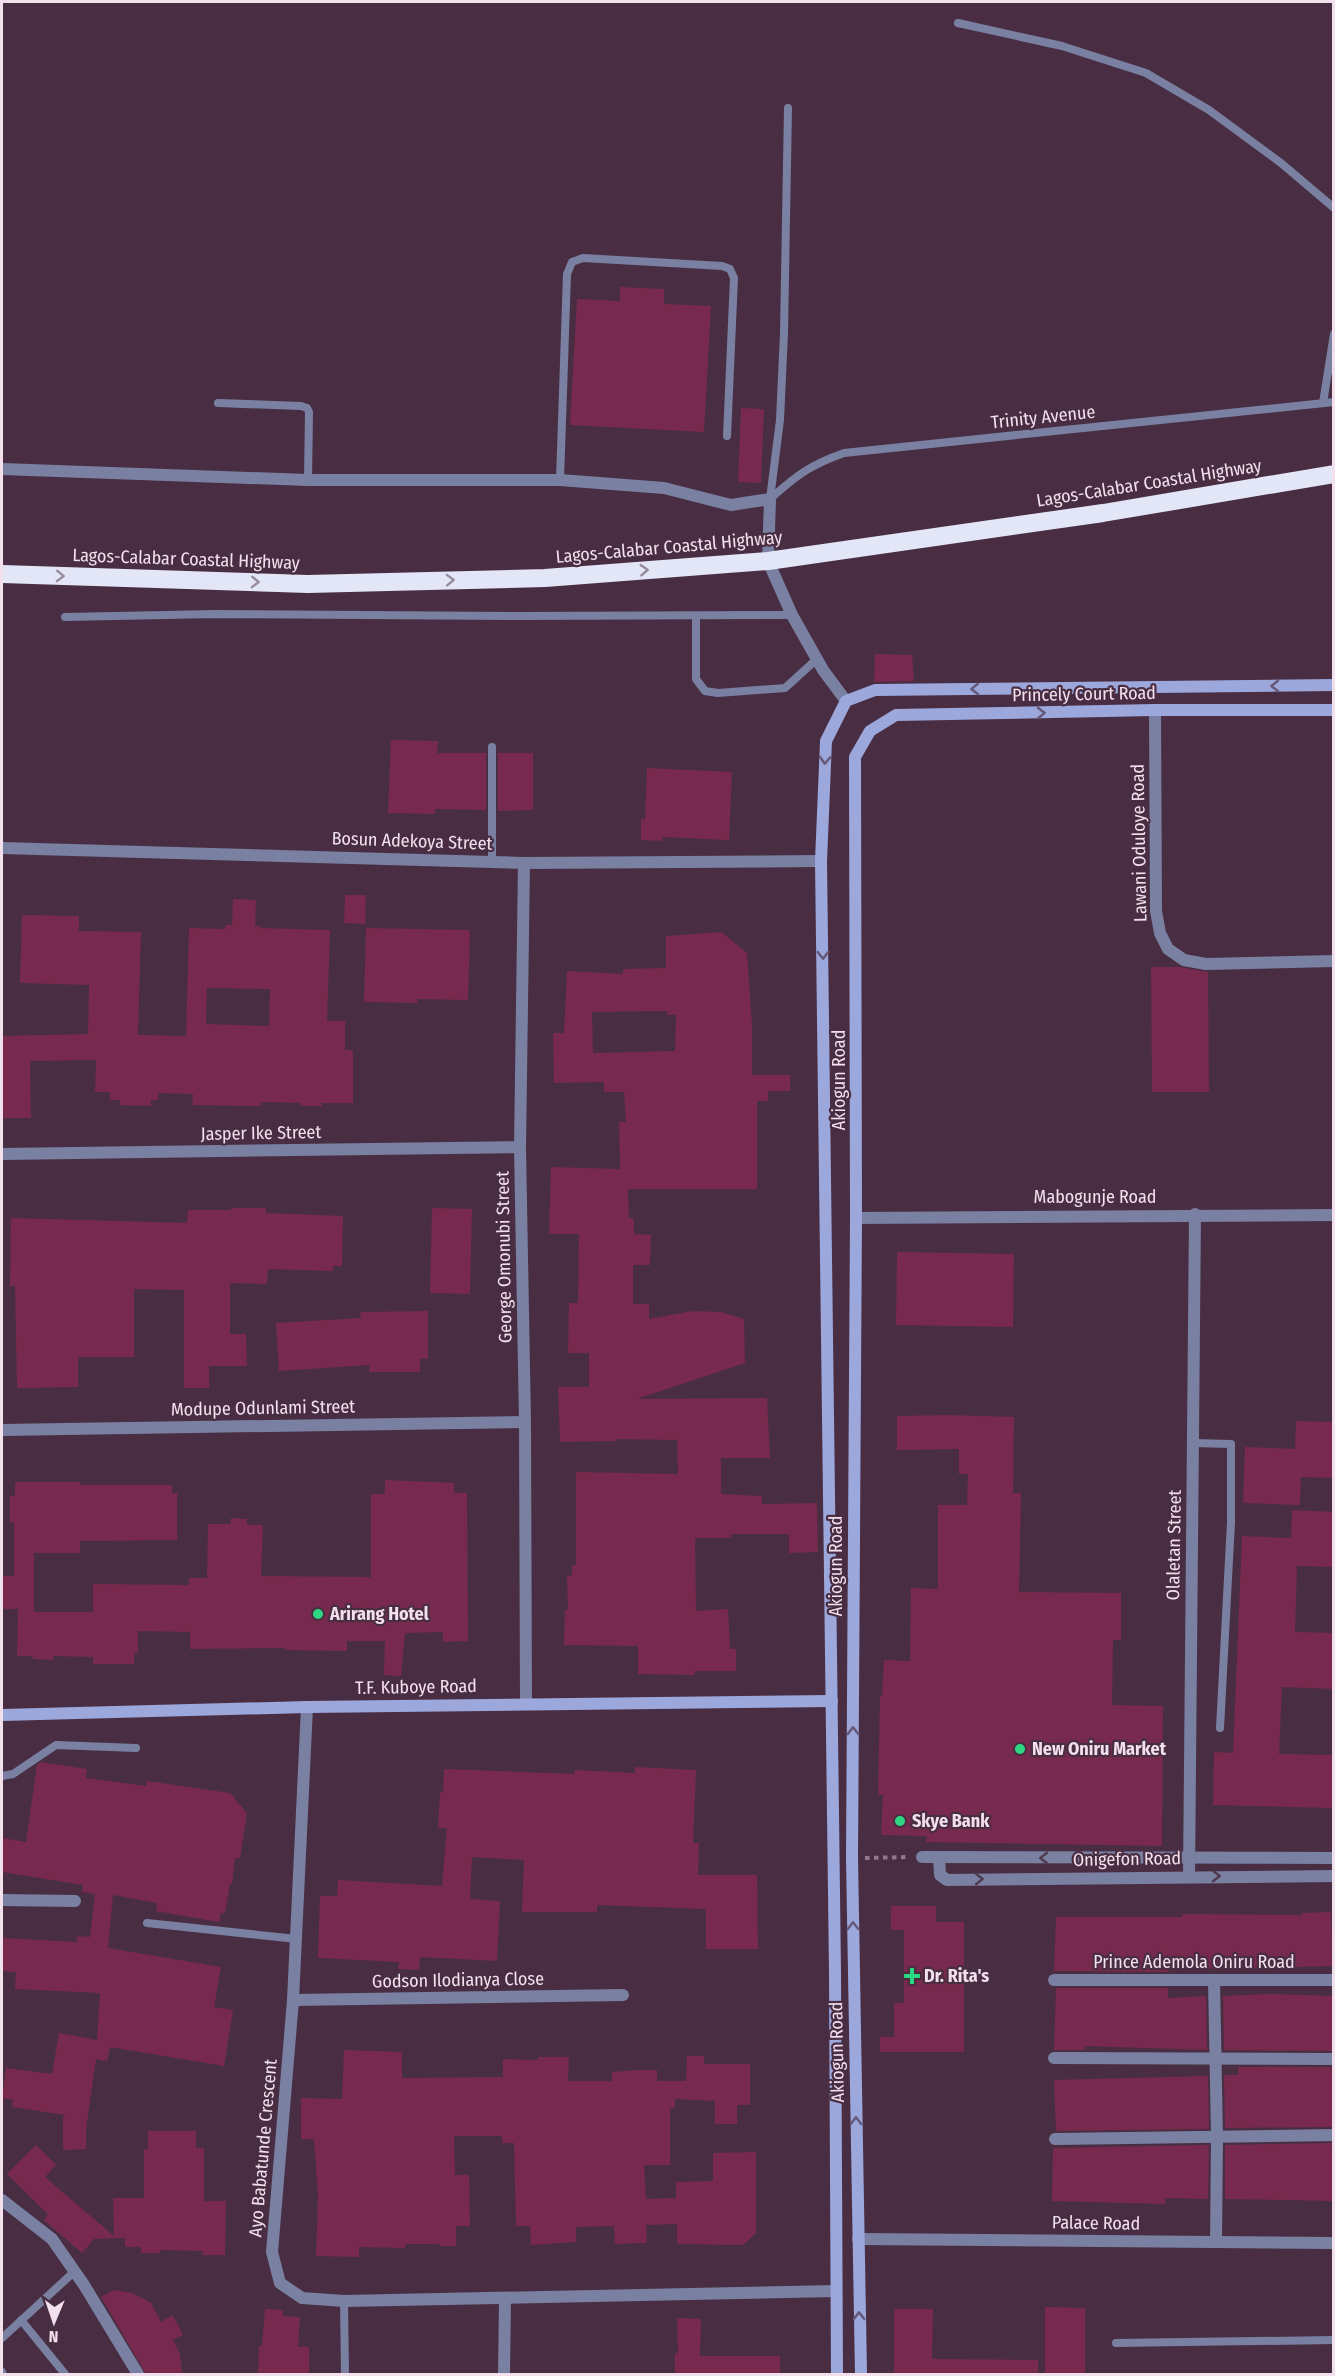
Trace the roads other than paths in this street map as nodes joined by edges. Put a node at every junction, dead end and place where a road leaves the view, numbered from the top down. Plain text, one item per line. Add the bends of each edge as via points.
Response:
1 (958, 23) dead end
2 (788, 108) dead end
3 (1334, 208) edge
4 (1334, 334) edge
5 (1334, 402) edge
6 (218, 403) dead end
7 (1323, 403) junction
8 (727, 436) dead end
9 (2, 469) edge
10 (1334, 474) edge
11 (308, 480) junction
12 (560, 480) junction
13 (770, 499) junction
14 (768, 561) junction
15 (2, 573) edge
16 (792, 615) junction
17 (696, 616) junction
18 (65, 617) dead end
19 (817, 659) junction
20 (1334, 685) edge
21 (846, 701) junction
22 (1155, 710) junction
23 (1334, 710) edge
24 (492, 747) dead end
25 (855, 757) joint
26 (2, 848) edge
27 (492, 861) junction
28 (822, 861) junction
29 (524, 863) junction
30 (1334, 962) edge
31 (520, 1147) junction
32 (2, 1154) edge
33 (1195, 1214) junction
34 (1334, 1215) edge
35 (856, 1218) junction
36 (525, 1422) junction
37 (2, 1430) edge
38 (1193, 1443) junction
39 (832, 1701) junction
40 (526, 1704) junction
41 (307, 1707) junction
42 (2, 1715) edge
43 (1220, 1728) dead end
44 (136, 1748) dead end
45 (2, 1776) edge
46 (922, 1857) road end
47 (939, 1857) junction
48 (1189, 1858) junction
49 (1334, 1858) edge
50 (1189, 1876) junction
51 (1334, 1876) edge
52 (2, 1900) edge
53 (75, 1901) dead end
54 (147, 1923) dead end
55 (297, 1939) junction
56 (1054, 1980) dead end
57 (1214, 1980) junction
58 (1334, 1980) edge
59 (623, 1995) dead end
60 (293, 2000) junction
61 (1054, 2058) dead end
62 (1215, 2058) junction
63 (1334, 2059) edge
64 (1334, 2135) edge
65 (1217, 2137) junction
66 (1055, 2139) dead end
67 (2, 2200) edge
68 (858, 2239) junction
69 (1216, 2242) junction
70 (1334, 2244) edge
71 (75, 2271) junction
72 (836, 2291) junction
73 (505, 2298) junction
74 (344, 2301) junction
75 (21, 2320) junction
76 (2, 2338) edge
77 (1334, 2340) edge
78 (1116, 2343) dead end
79 (65, 2374) edge
80 (138, 2374) edge
81 (345, 2374) edge
82 (504, 2374) edge
83 (837, 2374) edge
84 (861, 2374) edge

1 - 3 lane via 1062,46 1146,73 1209,110
2 - 13 lane via 781,398
4 - 7 lane
5 - 7 lane, Trinity Avenue
6 - 11 lane via 307,408
7 - 13 lane, Trinity Avenue via 844,453 798,473
8 - 12 lane via 734,278 730,269 583,258 572,262 567,274
9 - 11 street
10 - 14 highway, Lagos-Calabar Coastal Highway via 1103,513
11 - 12 street
12 - 13 street via 664,488 731,505
13 - 14 street
15 -> 14 highway, Lagos-Calabar Coastal Highway via 308,584 544,578
14 - 16 street
16 - 17 lane
16 - 19 street
17 - 18 lane
17 - 19 lane via 696,679 705,691 785,687
19 - 21 street
20 -> 21 street via 876,690
21 -> 28 street via 826,741
22 - 23 street, Princely Court Road
25 -> 22 street, Princely Court Road via 870,731 896,715
22 - 30 street, Lawani Oduloye Road via 1156,910 1168,950 1184,960 1206,964
24 - 27 lane
25 - 35 street, Akiogun Road
26 - 27 street, Bosun Adekoya Street
27 - 29 street, Bosun Adekoya Street
28 - 29 street, Bosun Adekoya Street
28 -> 39 street
29 - 31 street, George Omonubi Street
31 - 32 street, Jasper Ike Street
31 - 36 street, George Omonubi Street
33 - 34 street, Mabogunje Road
33 - 35 street, Mabogunje Road
33 - 38 street, Olaletan Street
68 -> 35 street, Akiogun Road via 852,1858
36 - 37 street, Modupe Odunlami Street
36 - 40 street, George Omonubi Street
38 - 43 lane via 1231,1444 1231,1522
38 - 48 street, Olaletan Street
39 - 40 street, T.F. Kuboye Road
39 - 72 street
40 - 41 street, T.F. Kuboye Road
41 - 42 street, T.F. Kuboye Road
41 - 55 street, Ayo Babatunde Crescent
44 - 45 lane via 56,1746 13,1774
46 - 47 street, Onigefon Road
48 -> 47 street, Onigefon Road
47 -> 50 street, Onigefon Road via 940,1875 947,1880
48 - 49 street, Onigefon Road
48 - 50 street, Olaletan Street
50 -> 51 street, Onigefon Road
52 - 53 street
54 - 55 lane
55 - 60 street, Ayo Babatunde Crescent
56 - 57 street, Prince Ademola Oniru Road
57 - 58 street, Prince Ademola Oniru Road
57 - 62 street
59 - 60 street, Godson Ilodianya Close
60 - 74 street, Ayo Babatunde Crescent via 272,2252 280,2283 302,2298
61 - 62 street
62 - 63 street
62 - 65 street
64 - 65 street
65 - 66 street
65 - 69 street
67 - 71 street via 52,2239
68 - 69 street, Palace Road
84 -> 68 street, Akiogun Road
69 - 70 street, Palace Road
71 - 75 lane
71 - 80 street
72 - 73 street, Ayo Babatunde Crescent
72 - 83 street
73 - 74 street, Ayo Babatunde Crescent
73 - 82 street
74 - 81 lane
75 - 76 lane
75 - 79 lane
77 - 78 lane

